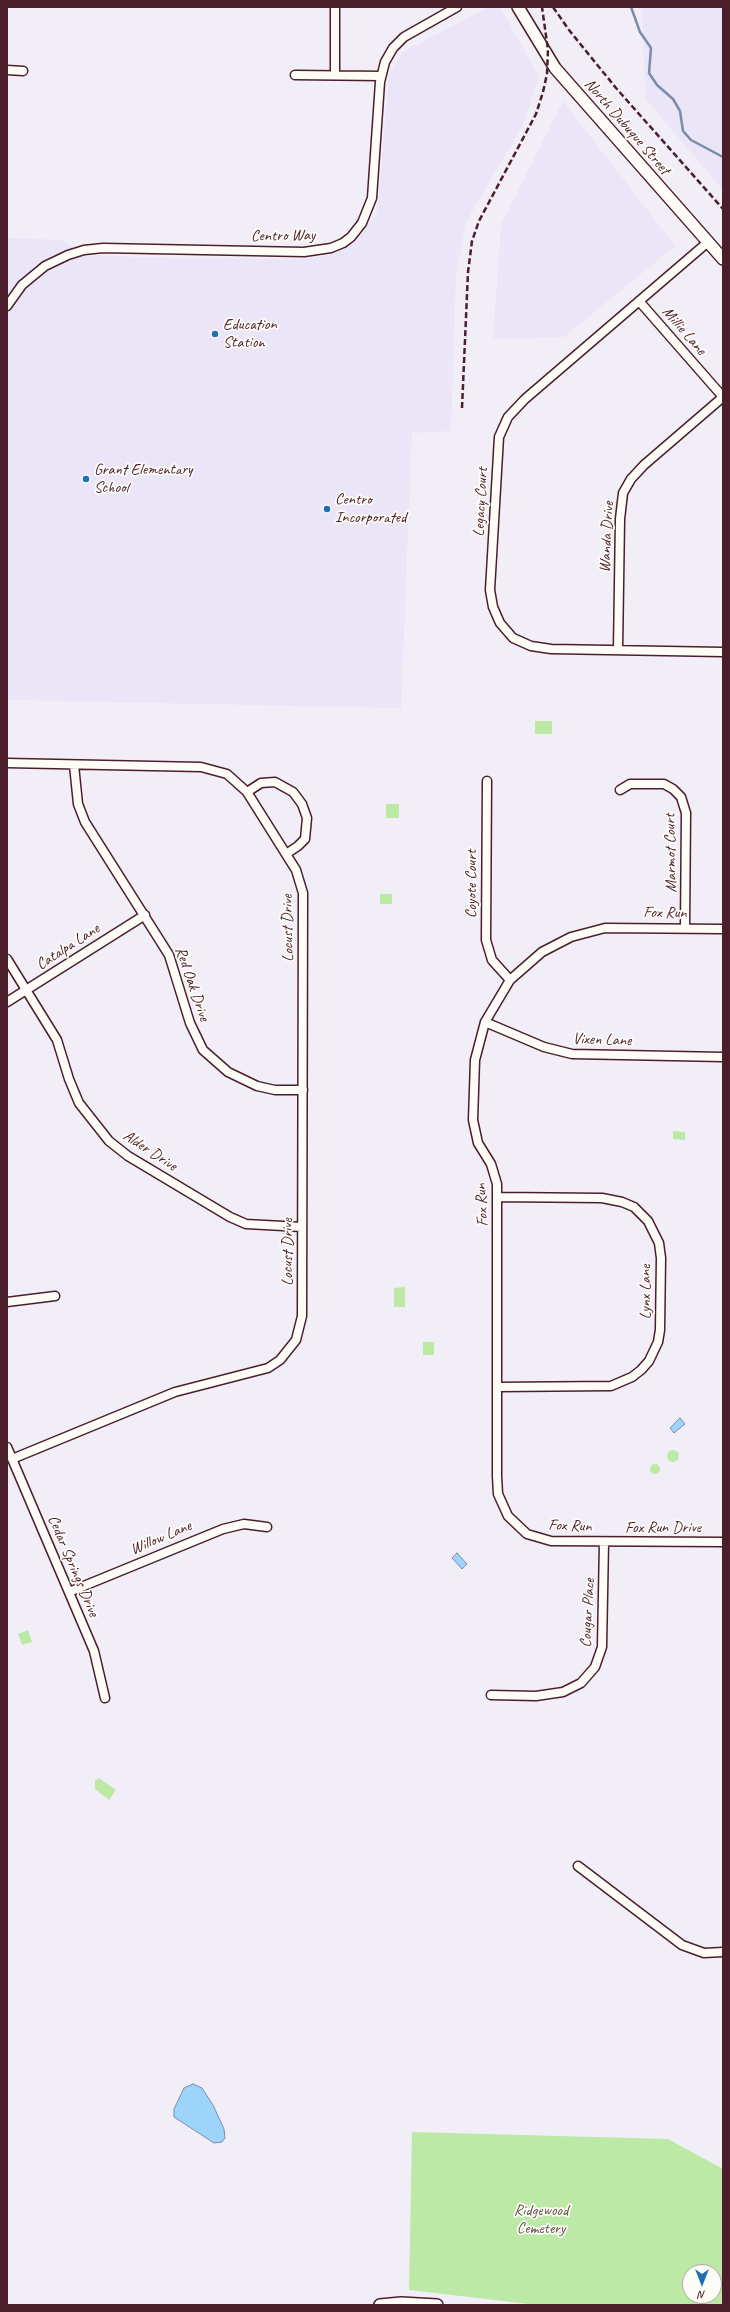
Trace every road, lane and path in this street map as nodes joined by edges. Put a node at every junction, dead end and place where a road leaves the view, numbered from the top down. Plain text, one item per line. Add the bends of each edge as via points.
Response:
1 (335, 7) edge
2 (457, 7) edge
3 (518, 7) edge
4 (7, 70) edge
5 (23, 71) dead end
6 (295, 75) dead end
7 (334, 75) junction
8 (381, 76) junction
9 (708, 242) junction
10 (723, 259) edge
11 (639, 302) junction
12 (7, 306) edge
13 (723, 397) edge
14 (618, 650) junction
15 (723, 652) edge
16 (7, 763) edge
17 (74, 765) junction
18 (487, 781) dead end
19 (620, 790) dead end
20 (247, 792) junction
21 (286, 854) junction
22 (144, 914) junction
23 (685, 928) junction
24 (723, 929) edge
25 (7, 959) edge
26 (510, 980) junction
27 (27, 990) junction
28 (7, 1002) edge
29 (485, 1022) junction
30 (723, 1058) edge
31 (303, 1090) junction
32 (498, 1197) junction
33 (302, 1227) junction
34 (55, 1296) dead end
35 (7, 1302) edge
36 (497, 1387) junction
37 (7, 1447) edge
38 (12, 1459) junction
39 (267, 1527) dead end
40 (604, 1542) junction
41 (723, 1542) edge
42 (69, 1592) junction
43 (491, 1695) dead end
44 (105, 1698) dead end
45 (578, 1866) dead end
46 (723, 1952) edge
47 (380, 2305) edge
48 (437, 2305) edge

1 - 7 street
2 - 8 street, Centro Way via 404,37 393,48
3 - 9 main road, North Dubuque Street via 555,68
4 - 5 street
6 - 7 street
7 - 8 street
8 - 12 street, Centro Way via 372,198 362,223 343,243 331,248 304,252 103,248 84,250 68,254 45,266 22,285
9 - 10 main road, North Dubuque Street
9 - 11 street, Legacy Court
11 - 13 street, Millie Lane
11 - 14 street, Legacy Court via 525,400 508,417 499,437 490,590 500,624 513,638 531,646 551,649
13 - 14 street, Wanda Drive via 644,465 631,479 623,494 620,519
14 - 15 street, Legacy Court
16 - 17 street, Locust Drive
17 - 20 street, Locust Drive via 201,767 227,774
17 - 22 street, Red Oak Drive via 78,804 85,822
18 - 26 street, Coyote Court via 486,940 492,960
19 - 23 street, Marmot Court via 630,784 664,784 681,797 686,813
20 - 21 street, Locust Drive
20 - 21 street via 262,783 275,782 300,799 307,818 304,839
21 - 31 street, Locust Drive via 296,870 303,893
22 - 27 street, Catalpa Lane
22 - 31 street, Red Oak Drive via 169,955 190,1023 203,1050 228,1072 257,1086 275,1090
23 - 24 street, Fox Run
23 - 26 street, Fox Run via 623,927 588,932 555,944
25 - 27 street, Alder Drive
26 - 29 street, Fox Run
27 - 28 street, Catalpa Lane
27 - 33 street, Alder Drive via 57,1040 79,1103 109,1141 128,1156 230,1217 246,1224
29 - 30 street, Vixen Lane via 544,1047 572,1054
29 - 32 street, Fox Run via 475,1060 474,1120 478,1143 494,1172
31 - 33 street, Locust Drive
32 - 36 street, Fox Run
32 - 36 street, Lynx Lane via 602,1198 622,1202 634,1208 648,1221 659,1243 661,1265 658,1342 649,1361 632,1378 611,1386
33 - 38 street, Locust Drive via 301,1328 296,1340 280,1360 268,1368 175,1392
34 - 35 street
36 - 40 street, Fox Run via 498,1494 508,1516 527,1534 538,1539
37 - 38 street, Cedar Springs Drive
38 - 42 street, Cedar Springs Drive
39 - 42 street, Willow Lane via 244,1524 223,1529
40 - 41 street, Fox Run Drive
40 - 43 street, Cougar Place via 602,1647 595,1667 581,1683 563,1692 536,1696
42 - 44 street, Cedar Springs Drive via 94,1651
45 - 46 street via 682,1946 704,1952
47 - 48 main road

